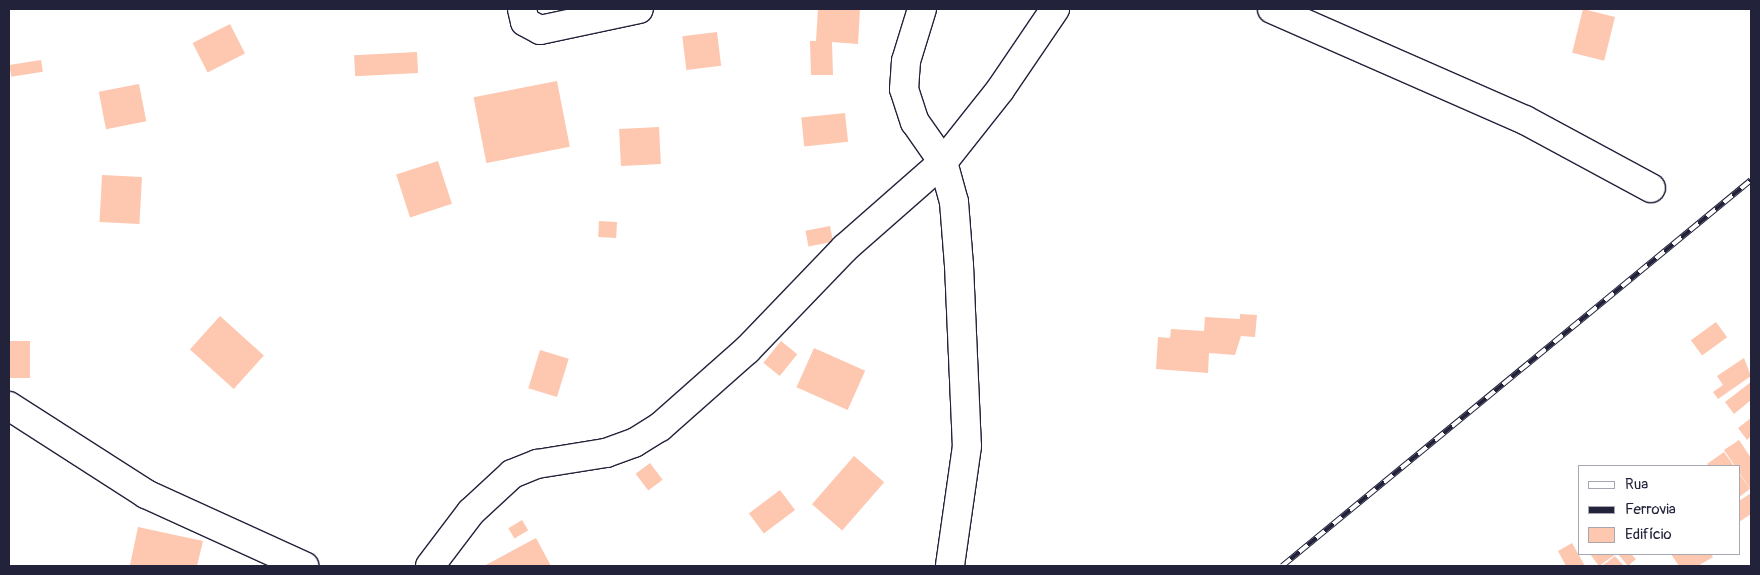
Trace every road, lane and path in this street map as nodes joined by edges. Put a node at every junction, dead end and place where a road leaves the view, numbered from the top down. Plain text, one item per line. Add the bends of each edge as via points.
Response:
1 (522, 9) edge
2 (639, 9) edge
3 (922, 9) edge
4 (1054, 9) edge
5 (1272, 9) edge
6 (943, 162) junction
7 (1651, 188) dead end
8 (9, 406) edge
9 (304, 566) edge
10 (430, 566) edge
11 (950, 566) edge

1 - 2 street via 525,22 540,30
3 - 6 street via 906,61 904,89 915,122
4 - 6 street via 1000,90
5 - 7 street via 1525,120
6 - 10 street via 845,248 747,350 660,427 606,452 537,464 512,474 471,512
6 - 11 street via 954,202 967,446
8 - 9 street via 146,494

